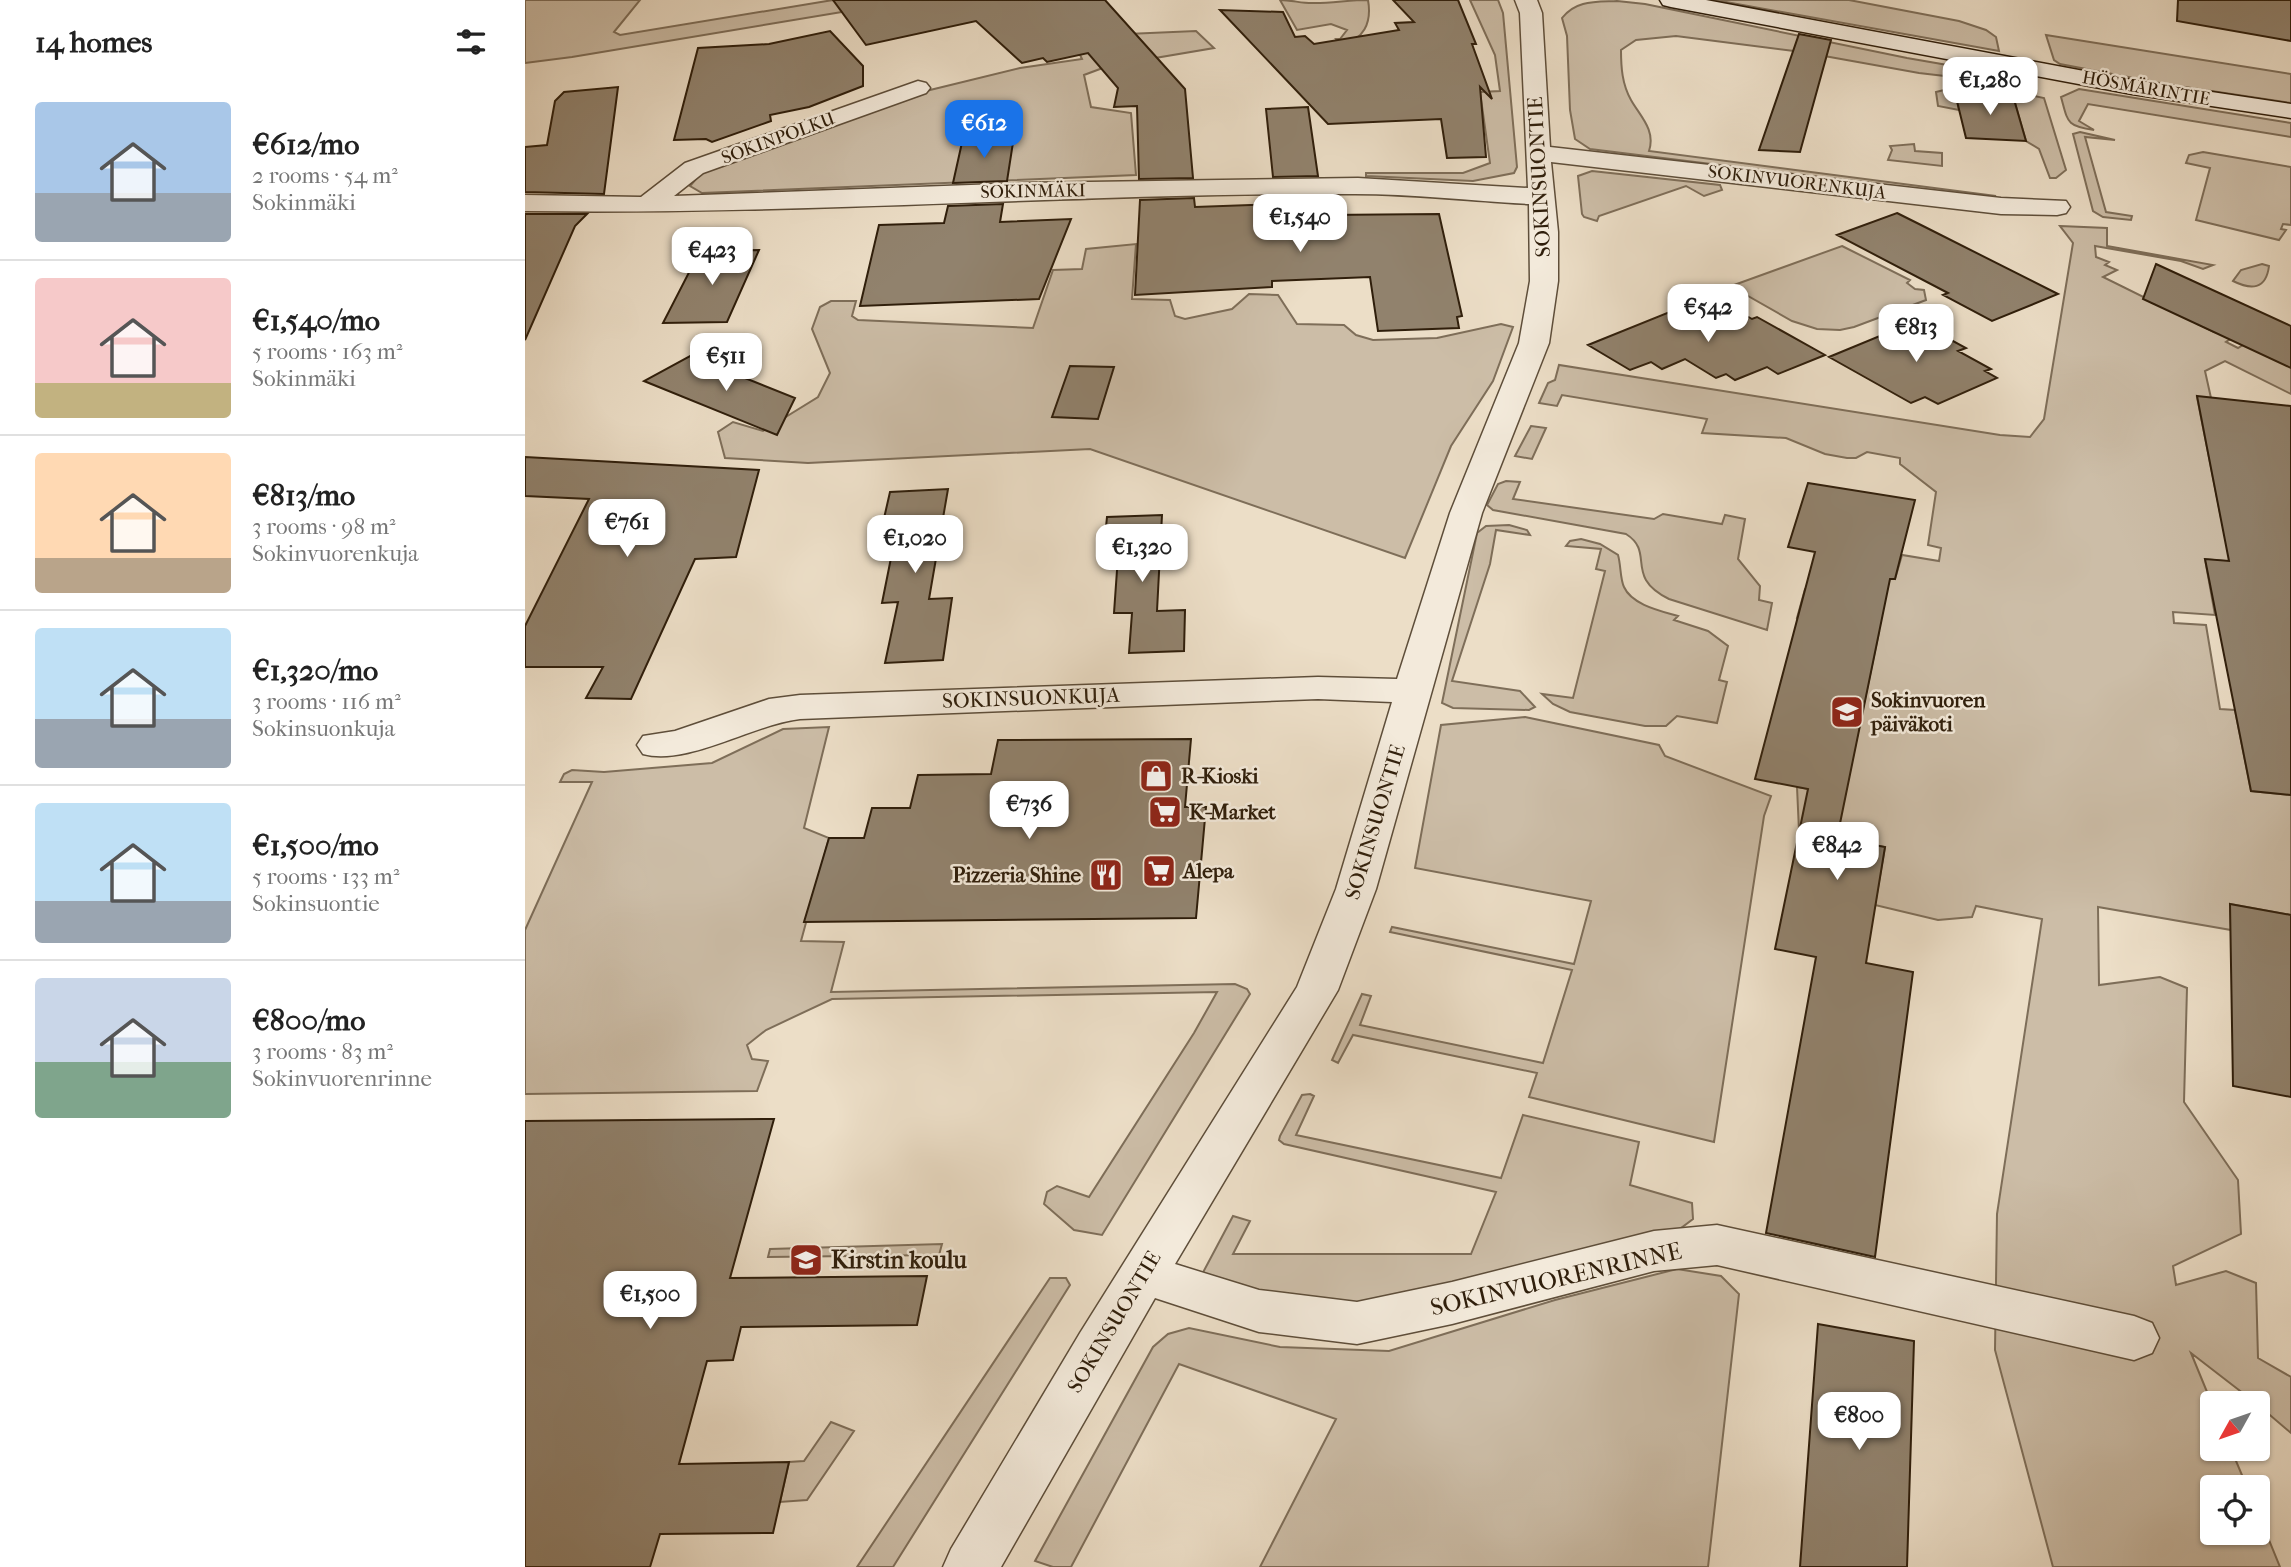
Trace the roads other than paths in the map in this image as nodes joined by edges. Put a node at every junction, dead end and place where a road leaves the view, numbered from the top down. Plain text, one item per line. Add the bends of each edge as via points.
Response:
1 (1526, 0) edge
2 (1671, 0) edge
3 (918, 88) dead end
4 (2291, 111) edge
5 (1538, 153) junction
6 (1542, 197) junction
7 (525, 203) edge
8 (647, 205) junction
9 (2057, 207) dead end
10 (1412, 691) junction
11 (656, 745) dead end
12 (1143, 1274) junction
13 (2134, 1338) dead end
14 (971, 1567) edge

1 - 5 street, SOKINSUONTIE via 1531,13
2 - 4 street, HÖSMÄRINTIE via 2132,87
3 - 8 street, SOKINPOLKU via 694,168
5 - 6 street, SOKINSUONTIE
5 - 9 street, SOKINVUORENKUJA via 2001,206
6 - 8 street, SOKINMÄKI via 1357,186 1023,191
6 - 10 street, SOKINSUONTIE via 1543,281 1534,343 1467,513
7 - 8 street, SOKINMÄKI
10 - 11 street, SOKINSUONKUJA via 1318,688 800,707 769,711 679,743
10 - 12 street, SOKINSUONTIE via 1356,889 1317,989
12 - 13 street, SOKINVUORENRINNE via 1259,1311 1357,1323 1654,1251 1717,1245
12 - 14 street, SOKINSUONTIE

